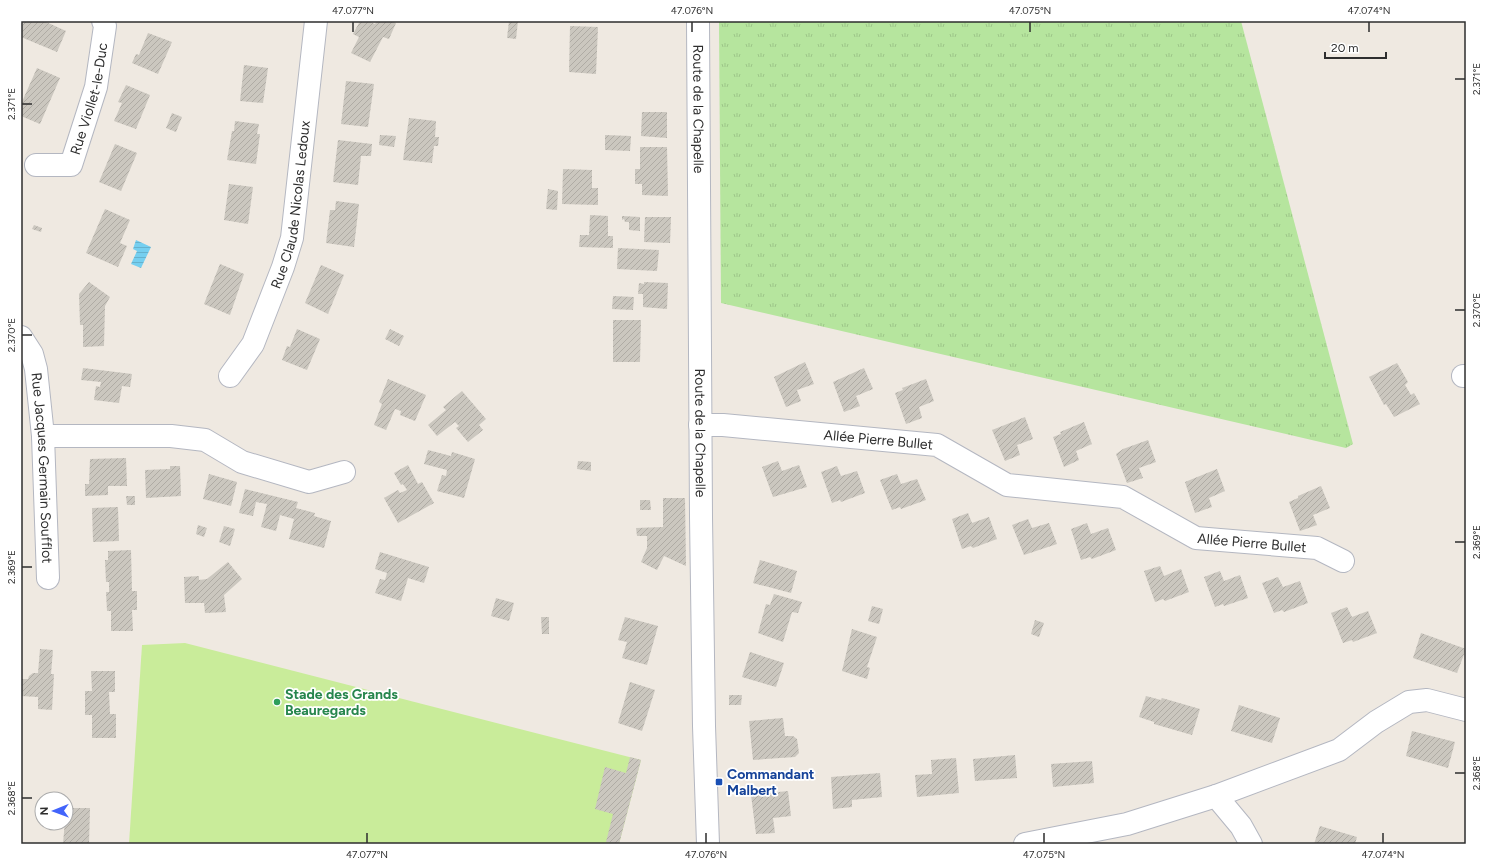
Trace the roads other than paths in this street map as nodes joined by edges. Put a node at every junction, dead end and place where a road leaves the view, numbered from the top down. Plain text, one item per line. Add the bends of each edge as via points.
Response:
1 (103, 21) edge
2 (316, 21) edge
3 (698, 21) edge
4 (36, 165) dead end
5 (21, 337) edge
6 (230, 376) dead end
7 (700, 425) junction
8 (43, 436) junction
9 (344, 472) dead end
10 (1343, 561) dead end
11 (48, 578) dead end
12 (1466, 710) edge
13 (1216, 796) junction
14 (708, 844) edge
15 (1025, 844) edge
16 (1251, 844) edge

1 - 4 street, Rue Viollet-le-Duc via 105,26 96,87 72,165
2 - 6 street, Rue Claude Nicolas Ledoux via 292,238 253,344
3 - 7 street, Route de la Chapelle
5 - 8 street, Rue Jacques Germain Soufflot via 32,354 36,369
7 - 10 street, Allée Pierre Bullet via 936,445 1007,485 1123,497 1196,538 1318,548
7 - 14 street, Route de la Chapelle
8 - 9 street via 171,436 205,440 242,462 309,482
8 - 11 street, Rue Jacques Germain Soufflot
12 - 13 street via 1427,700 1409,702 1376,722 1339,750
13 - 15 street via 1127,824
13 - 16 street via 1241,826

